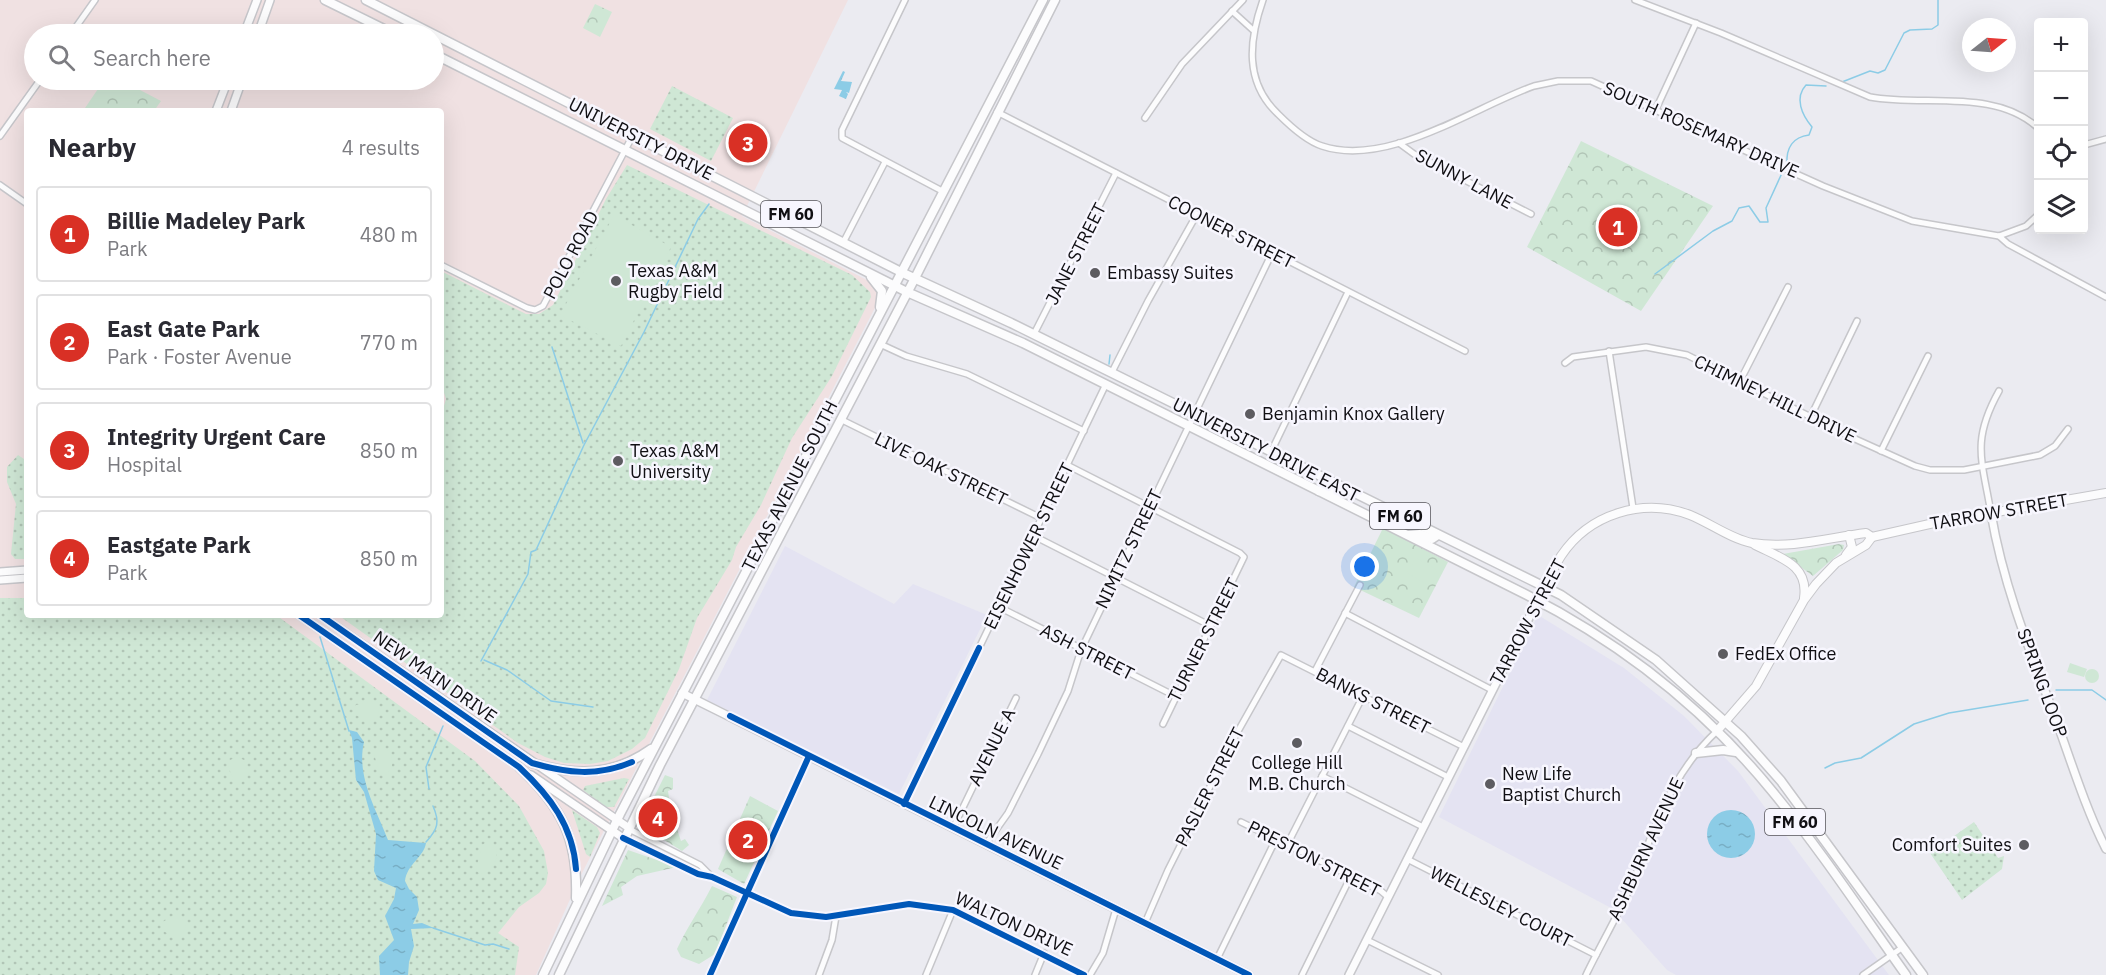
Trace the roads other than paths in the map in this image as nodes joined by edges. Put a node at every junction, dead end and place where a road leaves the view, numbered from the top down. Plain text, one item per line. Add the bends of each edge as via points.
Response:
1 (95, 0) edge
2 (257, 0) edge
3 (270, 0) edge
4 (326, 0) edge
5 (366, 0) edge
6 (905, 0) edge
7 (1043, 0) edge
8 (1055, 0) edge
9 (1243, 0) edge
10 (1263, 0) edge
11 (1635, 0) edge
12 (1232, 11) junction
13 (1696, 23) junction
14 (78, 24) edge
15 (248, 24) edge
16 (262, 24) edge
17 (374, 24) edge
18 (413, 24) edge
19 (1253, 30) junction
20 (444, 39) edge
21 (444, 59) edge
22 (33, 90) edge
23 (224, 90) edge
24 (238, 90) edge
25 (217, 108) edge
26 (232, 108) edge
27 (1656, 109) junction
28 (997, 112) junction
29 (1145, 118) dead end
30 (2035, 126) edge
31 (633, 135) junction
32 (0, 136) edge
33 (2106, 139) edge
34 (1399, 143) junction
35 (2088, 144) edge
36 (626, 151) junction
37 (885, 162) junction
38 (1116, 173) junction
39 (0, 185) edge
40 (944, 192) junction
41 (24, 202) edge
42 (1197, 214) junction
43 (1531, 214) dead end
44 (2034, 219) edge
45 (1999, 236) junction
46 (844, 241) junction
47 (1272, 253) junction
48 (444, 266) edge
49 (861, 268) junction
50 (903, 273) junction
51 (915, 278) junction
52 (895, 286) junction
53 (1788, 287) dead end
54 (908, 292) junction
55 (1348, 292) junction
56 (2106, 297) edge
57 (878, 318) junction
58 (1857, 321) dead end
59 (1034, 334) junction
60 (880, 344) junction
61 (1465, 351) dead end
62 (1609, 351) junction
63 (1928, 356) dead end
64 (1565, 363) dead end
65 (1112, 372) junction
66 (1740, 381) junction
67 (1106, 384) junction
68 (1999, 392) dead end
69 (1194, 414) junction
70 (1810, 416) junction
71 (840, 419) junction
72 (1189, 426) junction
73 (2068, 429) dead end
74 (1084, 431) junction
75 (1881, 451) junction
76 (1271, 452) junction
77 (1069, 466) junction
78 (1983, 467) junction
79 (1276, 469) junction
80 (1305, 469) junction
81 (1319, 491) junction
82 (1355, 494) junction
83 (2106, 494) edge
84 (1149, 507) junction
85 (1633, 508) junction
86 (1992, 513) junction
87 (1043, 519) junction
88 (1438, 535) junction
89 (1034, 536) junction
90 (1409, 536) junction
91 (1849, 536) junction
92 (1872, 537) junction
93 (761, 542) junction
94 (1750, 542) junction
95 (774, 549) junction
96 (1845, 557) junction
97 (24, 571) edge
98 (3, 576) edge
99 (24, 578) edge
100 (1115, 578) junction
101 (1360, 585) dead end
102 (1545, 587) junction
103 (1538, 600) junction
104 (1804, 600) junction
105 (999, 607) junction
106 (1345, 613) junction
107 (303, 618) edge
108 (324, 618) edge
109 (1209, 625) junction
110 (1081, 650) junction
111 (1281, 655) joint
112 (397, 669) junction
113 (1316, 671) junction
114 (391, 679) junction
115 (1492, 690) junction
116 (682, 693) junction
117 (1175, 696) junction
118 (1364, 696) junction
119 (1016, 698) dead end
120 (696, 699) junction
121 (1727, 721) junction
122 (1163, 724) dead end
123 (1348, 726) junction
124 (1717, 731) junction
125 (654, 747) junction
126 (1464, 747) junction
127 (1736, 752) junction
128 (1696, 753) junction
129 (809, 756) junction
130 (532, 763) junction
131 (519, 767) junction
132 (1322, 776) junction
133 (1449, 777) junction
134 (904, 804) junction
135 (1241, 822) dead end
136 (614, 826) junction
137 (1424, 827) junction
138 (628, 828) junction
139 (953, 828) junction
140 (623, 838) junction
141 (1276, 839) junction
142 (986, 844) junction
143 (1287, 844) junction
144 (1815, 849) junction
145 (2106, 849) edge
146 (1835, 855) junction
147 (1407, 860) junction
148 (1351, 876) junction
149 (712, 877) junction
150 (745, 894) junction
151 (1388, 897) junction
152 (575, 904) junction
153 (1116, 909) junction
154 (953, 910) junction
155 (836, 915) junction
156 (1145, 923) junction
157 (1367, 939) junction
158 (1903, 947) junction
159 (1044, 953) junction
160 (1596, 955) junction
161 (1892, 955) junction
162 (1217, 959) junction
163 (543, 975) edge
164 (559, 975) edge
165 (710, 975) edge
166 (819, 975) edge
167 (926, 975) edge
168 (1035, 975) edge
169 (1084, 975) edge
170 (1090, 975) edge
171 (1249, 975) edge
172 (1302, 975) edge
173 (1349, 975) edge
174 (1438, 975) edge
175 (1586, 975) edge
176 (1863, 975) edge
177 (1906, 975) edge
178 (1923, 975) edge

1 - 14 street
2 - 15 street
3 - 16 street
4 - 17 main road
5 - 18 main road, UNIVERSITY DRIVE / FM 60
6 - 37 street via 841,134 844,141
7 - 40 main road, TEXAS AVENUE SOUTH
8 - 28 main road, TEXAS AVENUE SOUTH
9 - 12 street
10 - 19 street, SOUTH ROSEMARY DRIVE
11 - 13 street
12 - 19 street
12 - 29 street via 1182,64
13 - 27 street
13 - 30 street via 1870,97 2002,107
19 - 34 street, SOUTH ROSEMARY DRIVE via 1250,52 1256,80 1267,102 1287,123 1316,144 1332,148 1375,148
20 - 31 main road, UNIVERSITY DRIVE / FM 60
21 - 36 main road, UNIVERSITY DRIVE / FM 60
22 - 32 street
23 - 25 street
24 - 26 street
27 - 34 street, SOUTH ROSEMARY DRIVE via 1591,81 1558,81 1522,90
27 - 45 street, SOUTH ROSEMARY DRIVE via 1888,214
28 - 38 street, COONER STREET
28 - 51 main road, TEXAS AVENUE SOUTH
31 - 36 street, POLO ROAD
31 - 46 main road, UNIVERSITY DRIVE / FM 60
33 - 35 street
34 - 43 street, SUNNY LANE
36 - 48 street, POLO ROAD via 543,306 536,310 527,308
36 - 49 main road, UNIVERSITY DRIVE / FM 60
37 - 40 street
37 - 46 street
38 - 42 street, COONER STREET
38 - 59 street, JANE STREET
39 - 41 street
40 - 50 main road, TEXAS AVENUE SOUTH
42 - 47 street, COONER STREET
42 - 65 street
44 - 45 street via 2026,226
45 - 56 street
46 - 50 main road, UNIVERSITY DRIVE / FM 60
47 - 55 street, COONER STREET
47 - 69 street, NIMITZ STREET
49 - 52 main road, UNIVERSITY DRIVE / FM 60
49 - 57 main road via 881,287
50 - 51 main road, UNIVERSITY DRIVE / FM 60
50 - 52 main road, TEXAS AVENUE SOUTH
51 - 54 main road, TEXAS AVENUE SOUTH
51 - 59 main road, UNIVERSITY DRIVE EAST / FM 60
52 - 54 main road, UNIVERSITY DRIVE EAST / FM 60
52 - 57 main road, TEXAS AVENUE SOUTH
53 - 66 street
54 - 60 main road, TEXAS AVENUE SOUTH
54 - 67 main road, UNIVERSITY DRIVE EAST / FM 60
55 - 61 street, COONER STREET
55 - 76 street
57 - 93 main road, TEXAS AVENUE SOUTH
58 - 70 street
59 - 65 main road, UNIVERSITY DRIVE EAST / FM 60
60 - 71 main road, TEXAS AVENUE SOUTH
60 - 74 street via 967,374
62 - 64 street, CHIMNEY HILL DRIVE via 1573,357
62 - 66 street, CHIMNEY HILL DRIVE via 1667,349 1709,364
62 - 85 street
63 - 75 street
65 - 69 main road, UNIVERSITY DRIVE EAST / FM 60
66 - 70 street, CHIMNEY HILL DRIVE
67 - 72 main road, UNIVERSITY DRIVE EAST / FM 60
67 - 74 street, EISENHOWER STREET
68 - 78 street via 1981,430
69 - 72 street, NIMITZ STREET
69 - 76 main road, UNIVERSITY DRIVE EAST / FM 60
70 - 75 street, CHIMNEY HILL DRIVE
71 - 87 street, LIVE OAK STREET
71 - 95 main road, TEXAS AVENUE SOUTH
72 - 79 main road, UNIVERSITY DRIVE EAST / FM 60
72 - 84 street, NIMITZ STREET
73 - 78 street, CHIMNEY HILL DRIVE via 2055,446 2040,455
74 - 77 street, EISENHOWER STREET
75 - 78 street, CHIMNEY HILL DRIVE via 1930,470
76 - 80 main road, UNIVERSITY DRIVE EAST / FM 60
77 - 84 street
77 - 87 street, EISENHOWER STREET
78 - 86 street
79 - 80 main road
79 - 81 main road, UNIVERSITY DRIVE EAST / FM 60
80 - 82 main road, UNIVERSITY DRIVE EAST / FM 60
81 - 82 main road via 1326,487 1342,494
81 - 90 main road, UNIVERSITY DRIVE EAST / FM 60
82 - 88 main road, UNIVERSITY DRIVE EAST / FM 60
83 - 86 main road, TARROW STREET
84 - 100 street, NIMITZ STREET
84 - 109 street, TURNER STREET via 1244,557
85 - 94 main road, TARROW STREET via 1677,511
85 - 102 main road, TARROW STREET via 1598,521 1583,532 1561,556
86 - 92 main road, TARROW STREET
86 - 145 street, SPRING LOOP via 1999,558 2013,605
87 - 89 street, EISENHOWER STREET
88 - 90 main road via 1432,539 1420,534
88 - 102 main road, UNIVERSITY DRIVE EAST / FM 60
89 - 100 street
89 - 105 street, EISENHOWER STREET
90 - 103 main road, UNIVERSITY DRIVE EAST / FM 60
91 - 92 main road, TARROW STREET via 1866,533
91 - 94 main road, TARROW STREET via 1791,545
91 - 96 main road via 1852,547
92 - 96 main road
93 - 95 main road
93 - 116 main road, TEXAS AVENUE SOUTH
94 - 104 main road via 1803,575
95 - 120 main road, TEXAS AVENUE SOUTH
96 - 104 main road via 1825,573
97 - 98 street
98 - 99 street
100 - 109 street
100 - 110 street, NIMITZ STREET
101 - 106 street
102 - 103 main road, TARROW STREET
102 - 121 main road, UNIVERSITY DRIVE EAST / FM 60 via 1610,626
103 - 115 street, TARROW STREET
103 - 124 main road, UNIVERSITY DRIVE EAST / FM 60 via 1591,630 1651,672
104 - 121 main road via 1756,686
105 - 110 street, ASH STREET
105 - 134 street, EISENHOWER STREET
106 - 113 street
106 - 115 street
107 - 114 street, NEW MAIN DRIVE
108 - 112 street, NEW MAIN DRIVE
109 - 117 street, TURNER STREET
110 - 117 street, ASH STREET
110 - 142 street, NIMITZ STREET via 1053,723 1008,813
111 - 113 street, BANKS STREET
111 - 156 street, PASLER STREET via 1168,870
112 - 114 street
112 - 130 street, NEW MAIN DRIVE
113 - 118 street, BANKS STREET
114 - 131 street, NEW MAIN DRIVE
115 - 126 street, TARROW STREET
116 - 120 street, LINCOLN AVENUE
116 - 125 main road, TEXAS AVENUE SOUTH
117 - 122 street, TURNER STREET
118 - 123 street
118 - 126 street, BANKS STREET
119 - 139 street, AVENUE A
120 - 129 street, LINCOLN AVENUE
120 - 138 main road, TEXAS AVENUE SOUTH
121 - 124 main road
121 - 146 main road, UNIVERSITY DRIVE EAST / FM 60 via 1781,781
123 - 132 street
123 - 133 street
124 - 127 main road, UNIVERSITY DRIVE EAST / FM 60
124 - 128 street, ASHBURN AVENUE
125 - 130 main road via 632,762 598,772 566,772
125 - 136 main road, TEXAS AVENUE SOUTH
126 - 133 street, TARROW STREET
127 - 128 main road
127 - 144 main road, UNIVERSITY DRIVE EAST / FM 60 via 1771,790
128 - 160 street, ASHBURN AVENUE via 1683,767
129 - 134 street, LINCOLN AVENUE
129 - 150 street
130 - 136 street, NEW MAIN DRIVE
131 - 136 street, NEW MAIN DRIVE
131 - 152 main road via 548,795 566,826 576,864
132 - 137 street
132 - 143 street
133 - 137 street, TARROW STREET
134 - 139 street, LINCOLN AVENUE
135 - 141 street, PRESTON STREET
136 - 138 street
136 - 140 street
136 - 152 main road, TEXAS AVENUE SOUTH
137 - 147 street, TARROW STREET
138 - 140 main road, TEXAS AVENUE SOUTH
138 - 149 street, WALTON DRIVE via 700,865
139 - 142 street, LINCOLN AVENUE
140 - 149 street, WALTON DRIVE
140 - 164 main road, TEXAS AVENUE SOUTH
141 - 143 street, PRESTON STREET
141 - 162 street
142 - 153 street, LINCOLN AVENUE
143 - 148 street, PRESTON STREET
144 - 146 main road
144 - 161 main road, UNIVERSITY DRIVE EAST / FM 60
146 - 158 main road, UNIVERSITY DRIVE EAST / FM 60
147 - 151 street, TARROW STREET
147 - 160 street, WELLESLEY COURT
148 - 151 street, PRESTON STREET
148 - 172 street
149 - 150 street, WALTON DRIVE
150 - 155 street, WALTON DRIVE via 791,913
150 - 165 street
151 - 157 street, TARROW STREET
152 - 163 main road, TEXAS AVENUE SOUTH
153 - 156 street, LINCOLN AVENUE
153 - 170 street via 1103,952
154 - 155 street, WALTON DRIVE via 909,904
154 - 159 street, WALTON DRIVE
154 - 167 street
155 - 166 street
156 - 162 street, LINCOLN AVENUE
157 - 173 street, TARROW STREET
157 - 174 street
158 - 161 street
158 - 178 main road, UNIVERSITY DRIVE EAST / FM 60
159 - 168 street
159 - 169 street, WALTON DRIVE
160 - 175 street, ASHBURN AVENUE
161 - 176 street
161 - 177 main road, UNIVERSITY DRIVE EAST / FM 60
162 - 171 street, LINCOLN AVENUE

